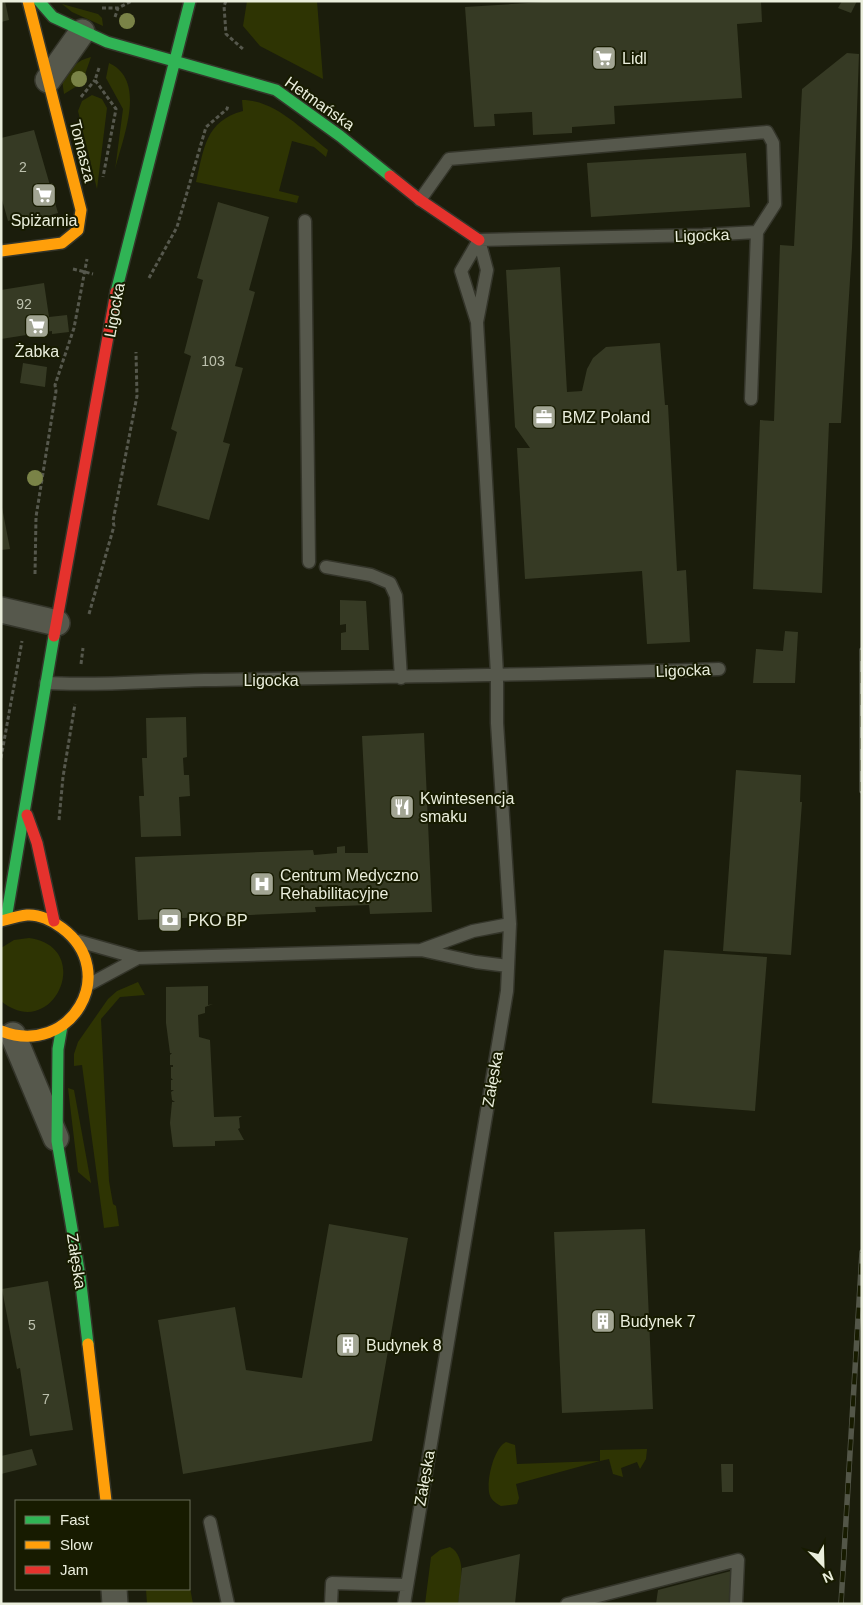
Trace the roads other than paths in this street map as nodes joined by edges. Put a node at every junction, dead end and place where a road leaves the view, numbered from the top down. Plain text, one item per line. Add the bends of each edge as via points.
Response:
1 (28, 1) edge
2 (39, 1) edge
3 (190, 1) edge
4 (82, 32) junction
5 (174, 62) junction
6 (48, 80) junction
7 (420, 200) junction
8 (306, 221) dead end
9 (757, 232) junction
10 (479, 240) junction
11 (1, 251) edge
12 (477, 322) junction
13 (751, 399) dead end
14 (309, 562) dead end
15 (326, 567) dead end
16 (1, 610) edge
17 (57, 623) junction
18 (719, 669) dead end
19 (497, 674) junction
20 (401, 678) junction
21 (46, 683) junction
22 (24, 805) junction
23 (20, 837) junction
24 (5, 846) dead end
25 (4, 920) edge
26 (54, 920) junction
27 (510, 924) junction
28 (78, 941) junction
29 (421, 950) junction
30 (138, 958) junction
31 (508, 966) junction
32 (88, 985) junction
33 (62, 1026) junction
34 (7, 1033) edge
35 (58, 1141) junction
36 (106, 1500) edge
37 (210, 1522) dead end
38 (406, 1585) junction
39 (114, 1590) edge
40 (115, 1604) edge
41 (228, 1604) edge
42 (331, 1604) edge
43 (404, 1604) edge
44 (567, 1604) edge
45 (736, 1604) edge

1 - 6 street, Tomasza
2 - 4 street, Hetmańska via 53,17
3 - 5 street, Ligocka
4 - 5 street, Hetmańska
4 - 6 street
5 - 7 street, Hetmańska via 276,90
5 - 17 street, Ligocka via 119,278
6 - 11 street, Tomasza via 81,210 78,230 62,243
7 - 9 lane via 449,159 766,132 773,143 775,204
7 - 10 street, Hetmańska
8 - 14 lane
9 - 10 lane, Ligocka
9 - 13 lane
10 - 12 lane via 487,270
10 - 12 lane via 461,271
12 - 19 lane
15 - 20 lane via 371,575 390,583 396,596
16 - 17 street
17 - 21 street, Ligocka
18 - 19 lane, Ligocka via 565,675
19 - 20 lane, Ligocka
19 - 27 lane via 497,723
20 - 21 lane, Ligocka
21 - 22 street, Ligocka
22 - 23 street, Ligocka
22 - 26 street, Ligocka via 37,843
23 - 24 street
23 - 25 street, Ligocka
25 - 26 street via 30,914
26 - 28 street
27 - 29 lane via 473,932
27 - 31 lane, Załęska
28 - 30 lane
28 - 32 street via 88,967
29 - 30 lane
29 - 31 lane
30 - 32 lane
31 - 38 lane, Załęska via 507,991
32 - 33 street via 79,1008
33 - 34 street via 34,1036
33 - 35 street, Załęska via 58,1049
34 - 35 street, Załęska
35 - 36 street, Załęska via 80,1276
37 - 41 lane
38 - 42 lane via 332,1583
38 - 43 lane, Załęska
39 - 40 street
44 - 45 lane via 738,1560

